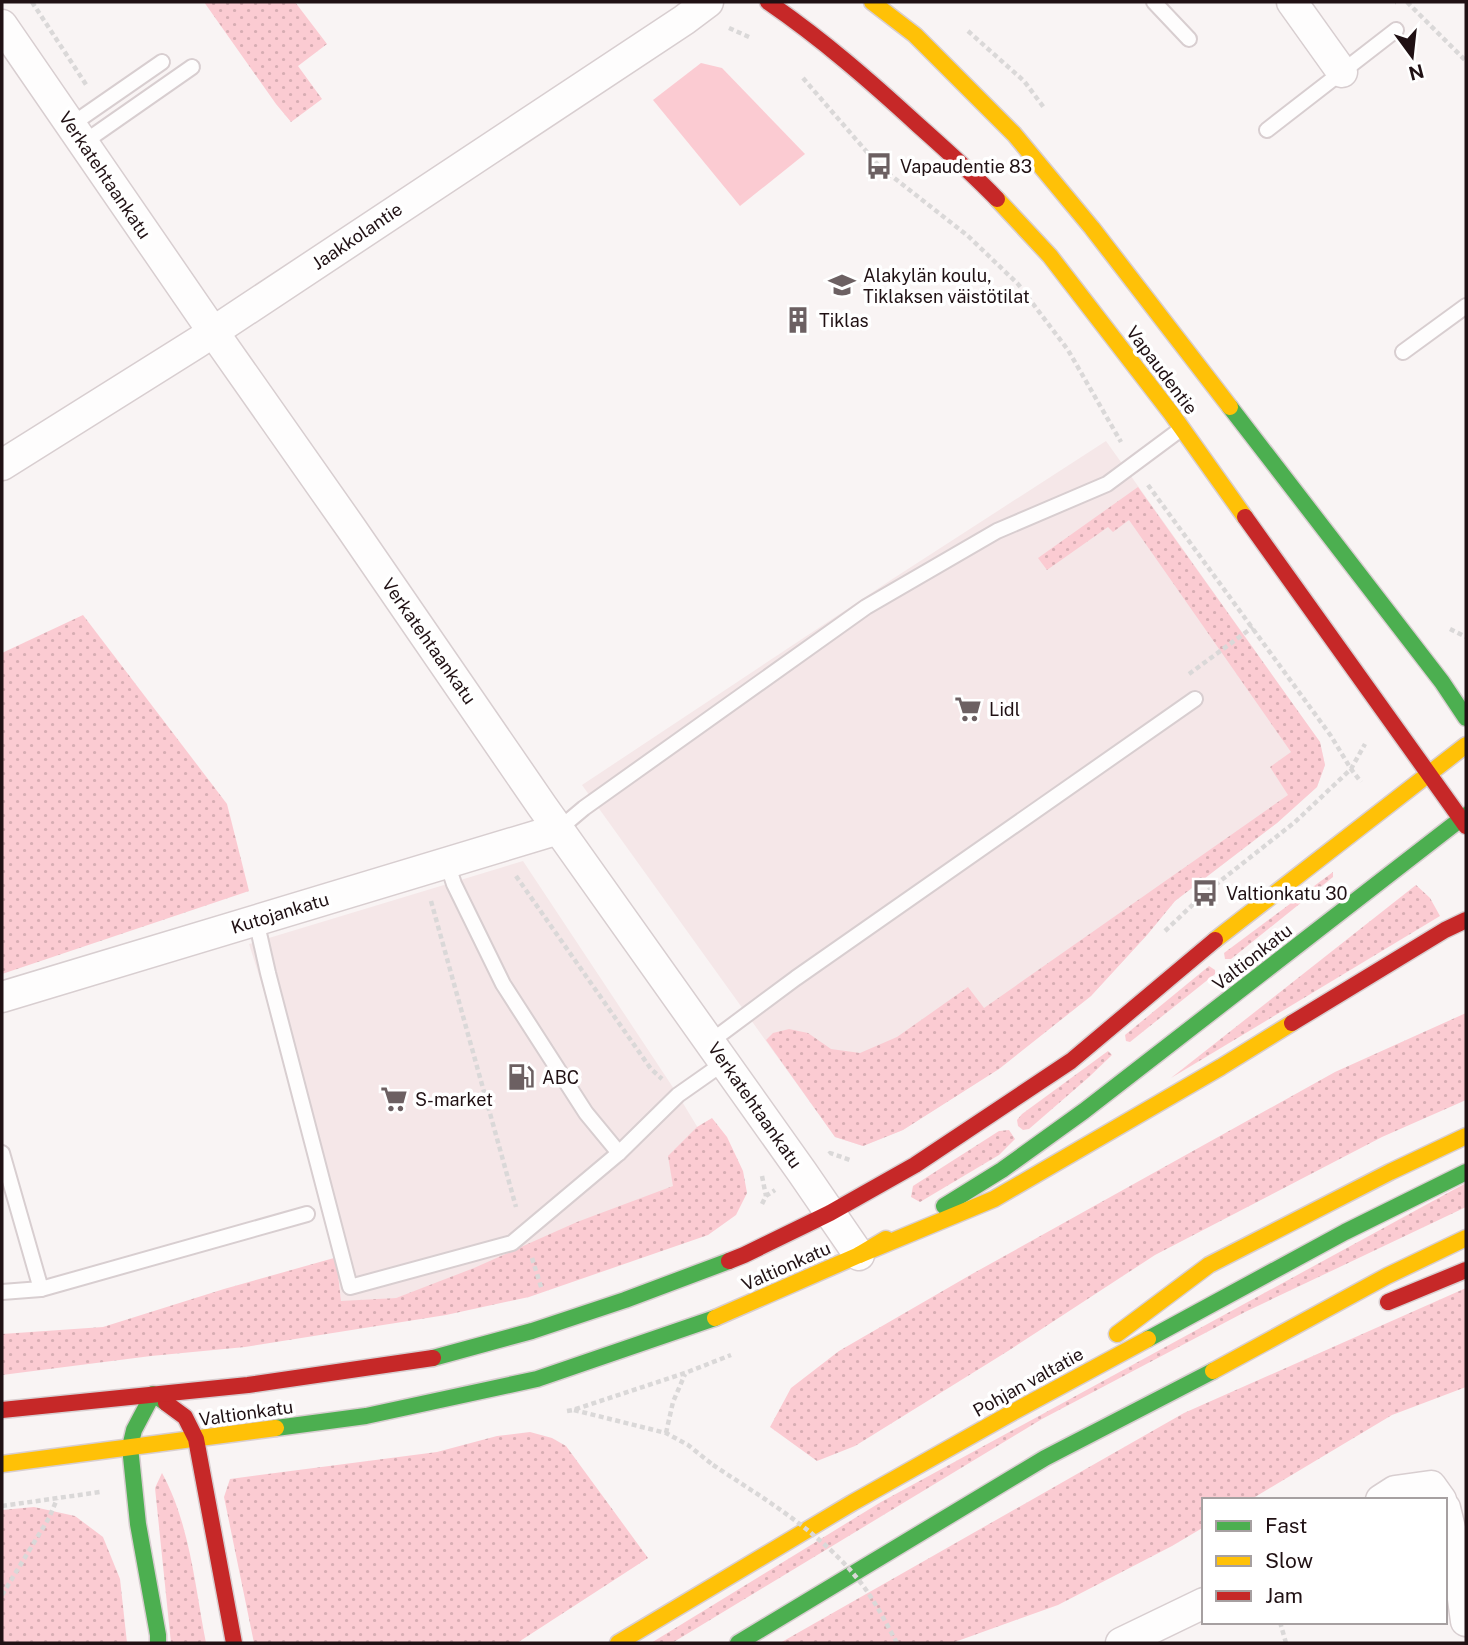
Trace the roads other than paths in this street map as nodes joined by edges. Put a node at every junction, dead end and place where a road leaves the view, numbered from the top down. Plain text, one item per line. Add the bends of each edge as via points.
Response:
1 (768, 2) edge
2 (872, 2) edge
3 (1154, 2) edge
4 (1292, 2) edge
5 (704, 5) edge
6 (2, 24) edge
7 (1395, 30) dead end
8 (1189, 39) dead end
9 (162, 62) dead end
10 (192, 67) dead end
11 (1342, 72) junction
12 (1267, 130) dead end
13 (77, 134) junction
14 (1466, 306) edge
15 (213, 332) junction
16 (1404, 352) dead end
17 (1182, 429) junction
18 (2, 465) edge
19 (1195, 699) dead end
20 (1466, 718) edge
21 (1466, 745) edge
22 (1429, 773) junction
23 (1465, 820) edge
24 (559, 829) junction
25 (450, 873) junction
26 (256, 920) junction
27 (1466, 920) edge
28 (2, 997) edge
29 (717, 1052) junction
30 (1466, 1136) edge
31 (2, 1153) edge
32 (619, 1153) junction
33 (1466, 1172) edge
34 (830, 1213) junction
35 (307, 1214) dead end
36 (1466, 1238) edge
37 (859, 1255) junction
38 (1466, 1270) edge
39 (41, 1289) junction
40 (2, 1292) edge
41 (1378, 1307) dead end
42 (1315, 1333) dead end
43 (1176, 1391) junction
44 (153, 1394) junction
45 (2, 1410) edge
46 (1015, 1411) junction
47 (196, 1439) junction
48 (130, 1447) junction
49 (2, 1464) edge
50 (1384, 1498) edge
51 (1439, 1498) edge
52 (1447, 1514) edge
53 (1462, 1560) edge
54 (1202, 1604) edge
55 (1466, 1621) edge
56 (158, 1643) edge
57 (234, 1643) edge
58 (618, 1643) edge
59 (738, 1643) edge
60 (1121, 1643) edge

1 - 17 main road, Vapaudentie via 877,87 977,178 1050,256
2 - 20 main road, Vapaudentie via 915,35 1014,134 1239,418
3 - 8 lane
4 - 11 street
5 - 15 street, Jaakkolantie
6 - 13 street, Verkatehtaankatu
7 - 11 lane
9 - 13 lane
10 - 13 lane
11 - 12 lane
13 - 15 street, Verkatehtaankatu
14 - 16 lane
15 - 18 street, Jaakkolantie
15 - 24 street, Verkatehtaankatu
17 - 22 main road, Vapaudentie
17 - 24 lane via 1107,484 997,531 866,607
19 - 29 lane via 808,970
21 - 22 main road, Valtionkatu
22 - 23 main road, Vapaudentie
22 - 34 main road, Valtionkatu via 1215,940 1071,1061 915,1165
23 - 37 main road, Valtionkatu via 1404,862 1062,1129 982,1185
24 - 25 street, Kutojankatu
24 - 29 street, Verkatehtaankatu
25 - 26 street, Kutojankatu
25 - 32 lane via 503,984 586,1113
26 - 28 street, Kutojankatu
26 - 32 lane via 350,1287 512,1244
27 - 37 main road via 994,1199
29 - 32 lane
29 - 34 street, Verkatehtaankatu
30 - 46 main road via 1209,1265
31 - 39 lane
33 - 46 main road, Pohjan valtatie via 1345,1232
34 - 37 street, Verkatehtaankatu
34 - 44 main road, Valtionkatu via 744,1255 637,1295 438,1357
35 - 39 lane
36 - 43 main road
37 - 47 main road, Valtionkatu via 718,1317 537,1380 366,1416
38 - 41 main road
39 - 40 lane
42 - 43 main road
43 - 59 main road via 1045,1458
44 - 45 main road, Valtionkatu
44 - 47 main road via 185,1417
44 - 48 main road
46 - 58 main road, Pohjan valtatie
47 - 48 main road, Valtionkatu
47 - 57 main road
48 - 49 main road, Valtionkatu
48 - 56 main road
50 - 51 street via 1395,1491 1430,1486
52 - 53 street
53 - 55 street
54 - 60 street

